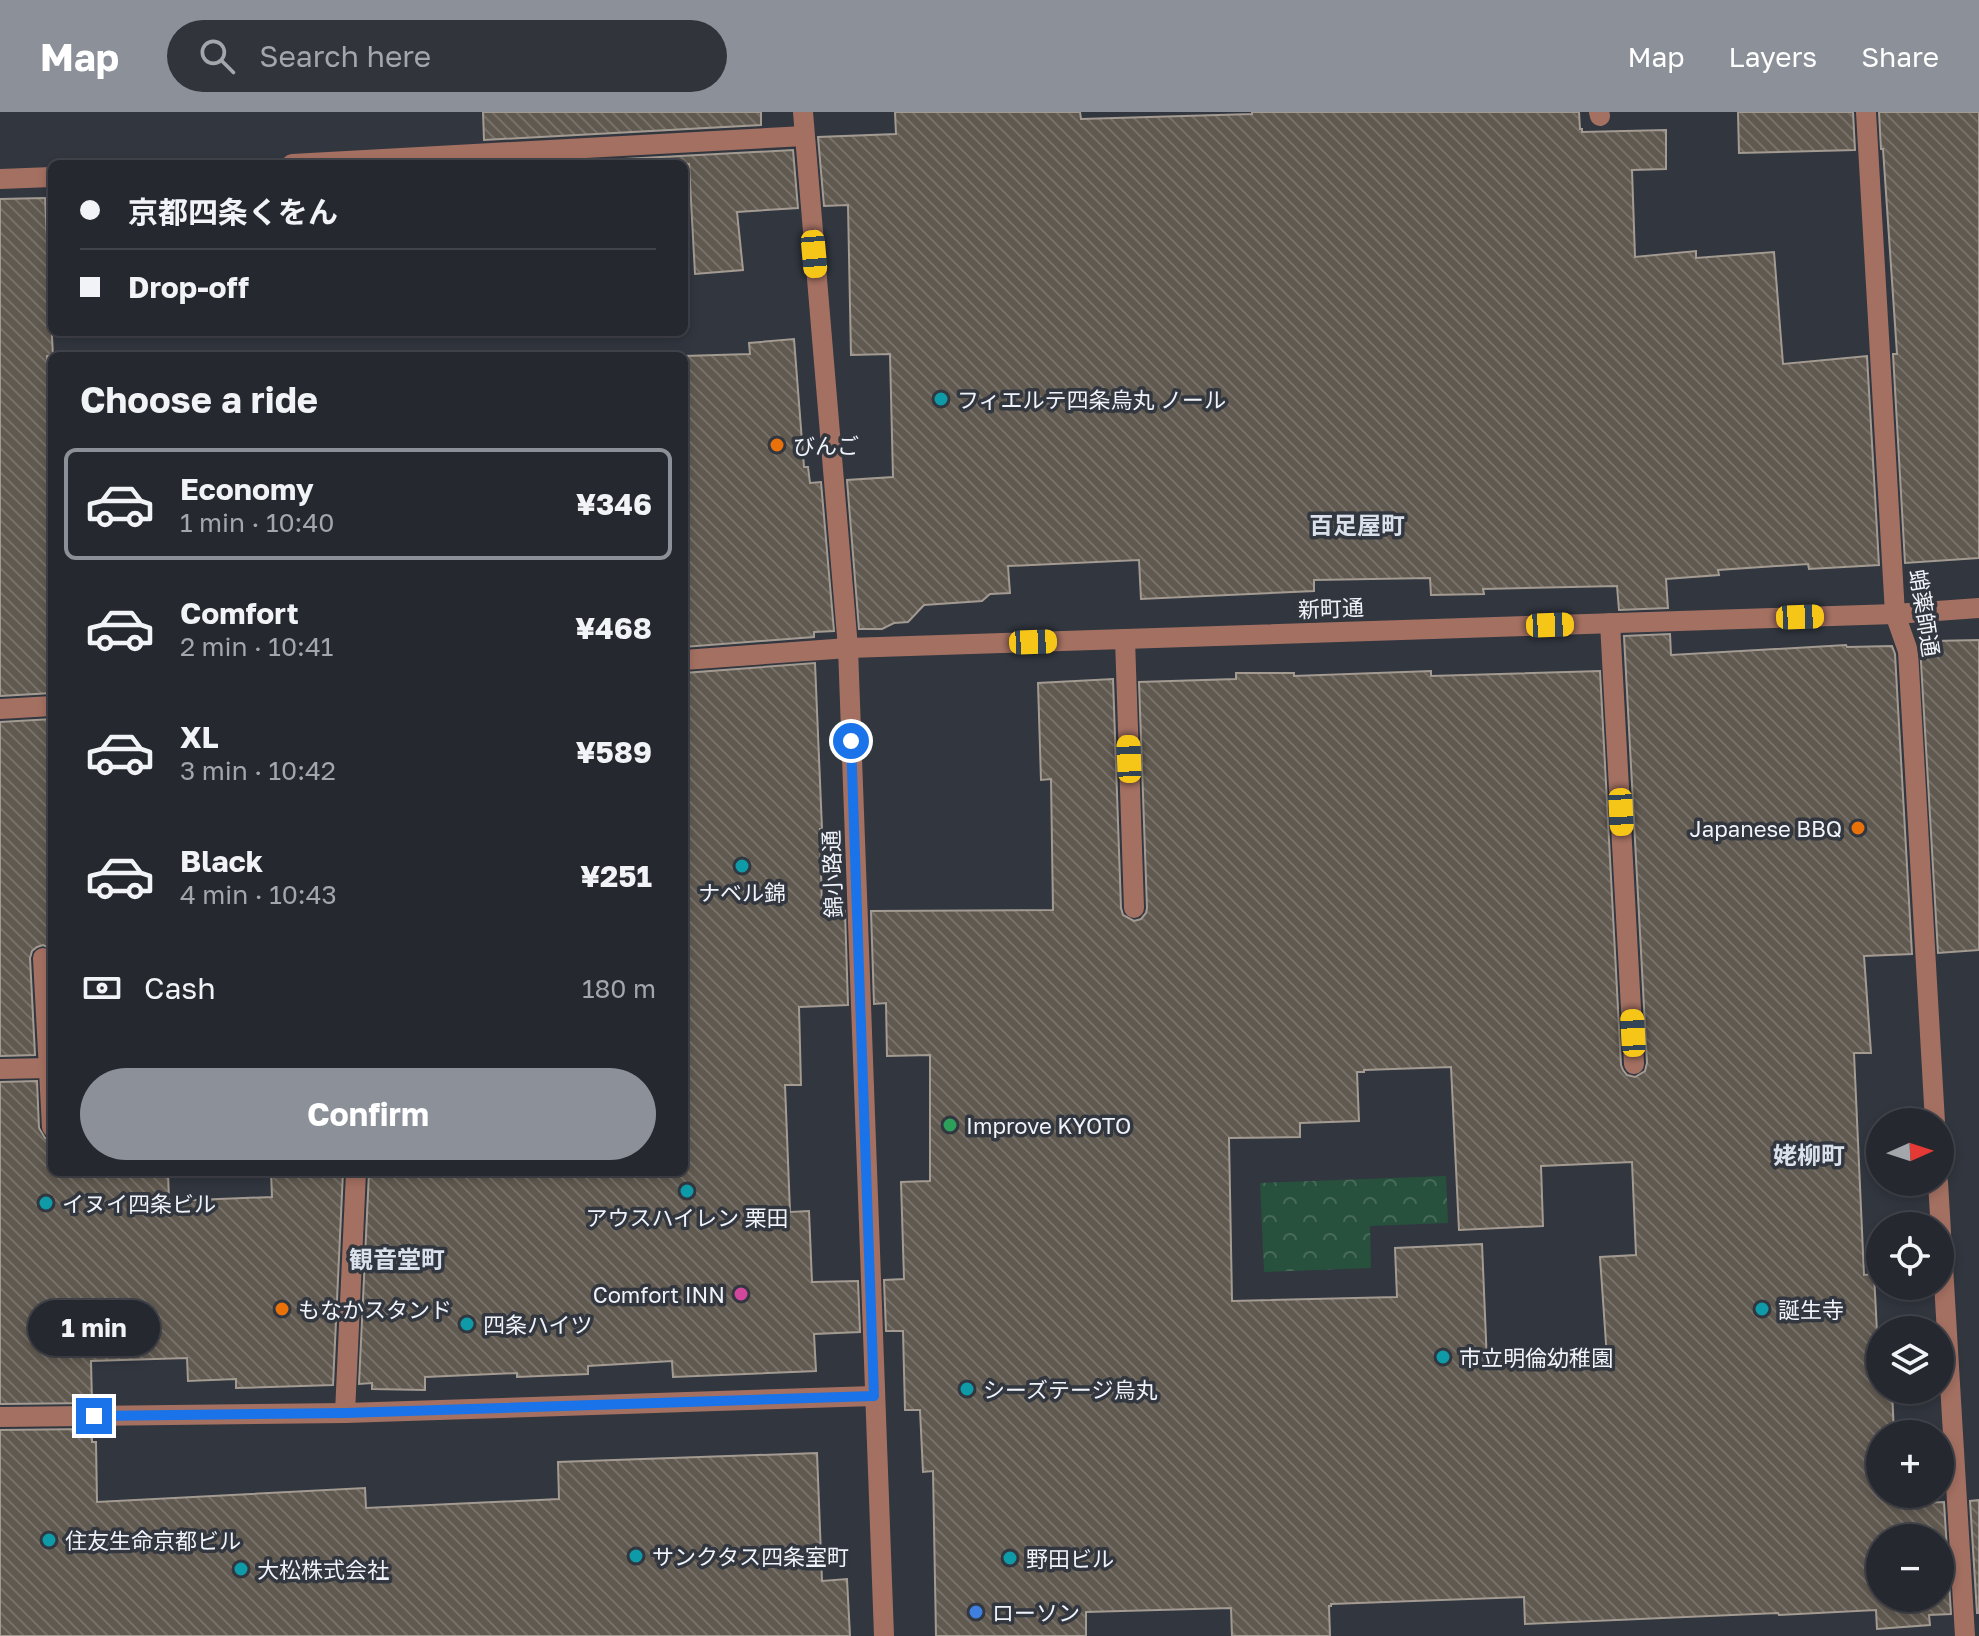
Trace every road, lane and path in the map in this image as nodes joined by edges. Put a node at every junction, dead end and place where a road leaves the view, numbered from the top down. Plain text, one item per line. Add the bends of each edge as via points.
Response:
1 (803, 112) edge
2 (1866, 112) edge
3 (804, 136) junction
4 (365, 160) edge
5 (48, 177) edge
6 (0, 179) edge
7 (1979, 608) edge
8 (1895, 614) junction
9 (1610, 623) junction
10 (1125, 639) junction
11 (848, 648) junction
12 (688, 660) edge
13 (48, 706) edge
14 (0, 709) edge
15 (1134, 908) dead end
16 (43, 958) dead end
17 (48, 1050) edge
18 (1634, 1064) dead end
19 (48, 1068) edge
20 (0, 1069) edge
21 (1934, 1108) edge
22 (356, 1176) edge
23 (1939, 1196) edge
24 (874, 1396) junction
25 (345, 1413) junction
26 (0, 1417) edge
27 (884, 1636) edge
28 (1965, 1636) edge

1 - 3 street, 錦小路通
2 - 8 street, 蛸薬師通
3 - 4 street
3 - 11 street, 錦小路通
5 - 6 street
7 - 8 street, 新町通
8 - 9 street, 新町通
8 - 21 street, 蛸薬師通 via 1908,651
9 - 10 street, 新町通
9 - 18 street
10 - 11 street, 新町通
10 - 15 street
11 - 12 street, 新町通
11 - 24 street, 錦小路通
13 - 14 street
16 - 17 street
19 - 20 street
22 - 25 street
23 - 28 street
24 - 25 street
24 - 27 street, 錦小路通
25 - 26 street

